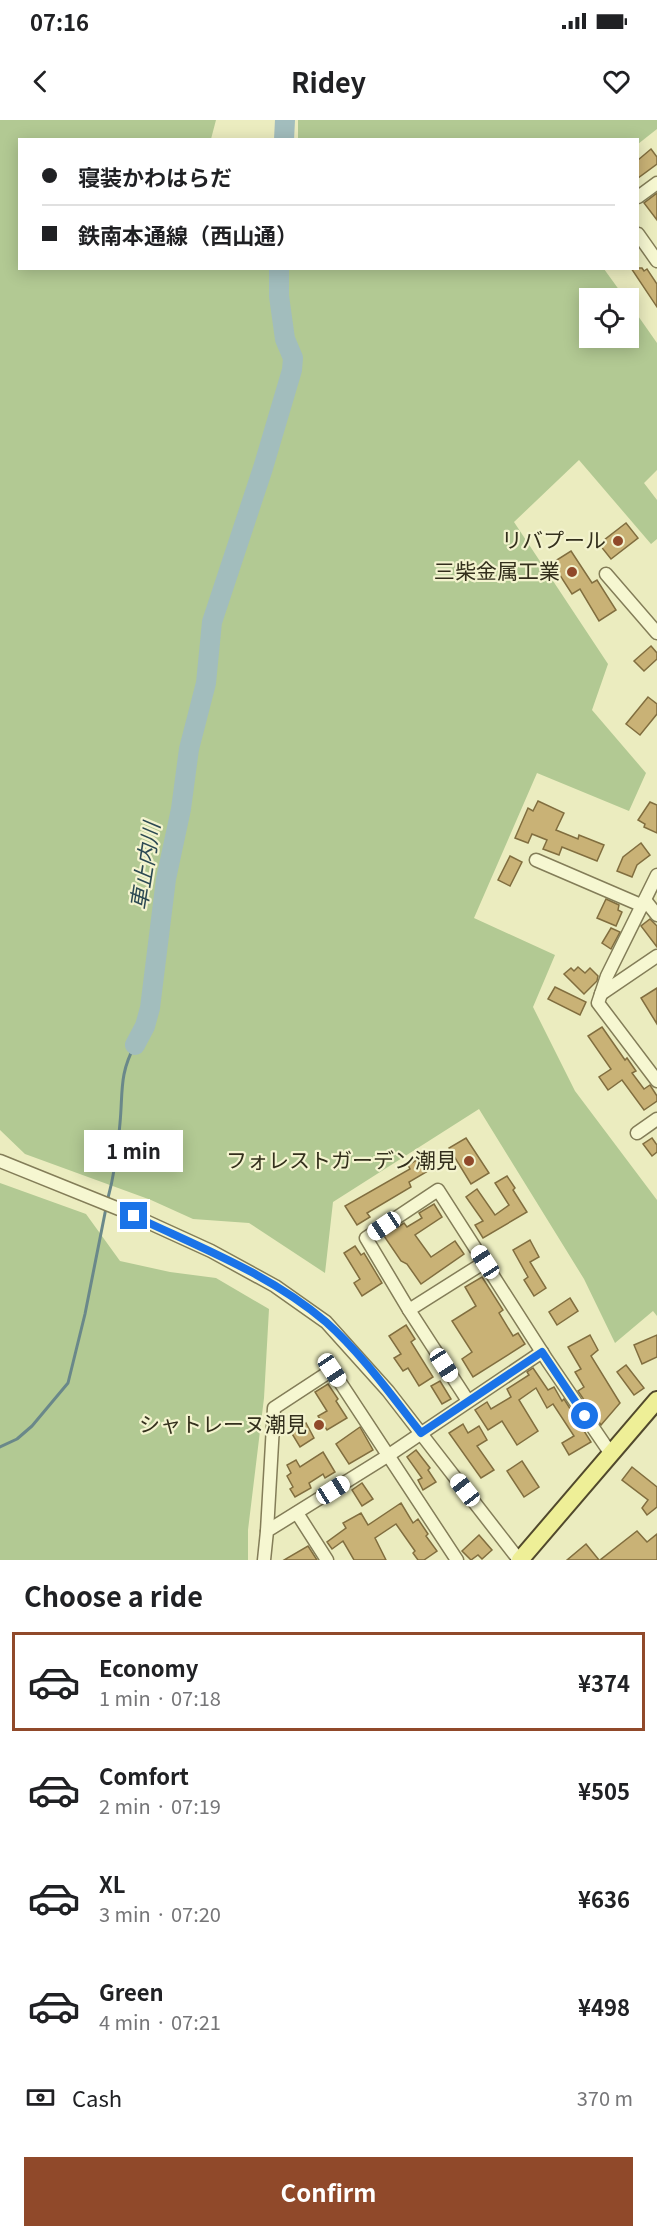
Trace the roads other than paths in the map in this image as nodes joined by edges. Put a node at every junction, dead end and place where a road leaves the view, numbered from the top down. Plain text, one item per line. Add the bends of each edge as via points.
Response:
1 (657, 183) edge
2 (639, 196) edge
3 (639, 235) edge
4 (657, 261) edge
5 (606, 574) dead end
6 (657, 633) edge
7 (536, 860) dead end
8 (657, 875) edge
9 (644, 903) junction
10 (657, 915) edge
11 (657, 956) edge
12 (600, 995) junction
13 (657, 1081) edge
14 (657, 1119) edge
15 (638, 1133) dead end
16 (0, 1161) edge
17 (485, 1262) junction
18 (409, 1310) junction
19 (542, 1352) junction
20 (657, 1400) edge
21 (468, 1401) junction
22 (421, 1433) junction
23 (611, 1454) junction
24 (389, 1455) junction
25 (297, 1513) junction
26 (267, 1531) junction
27 (264, 1560) edge
28 (327, 1560) edge
29 (457, 1560) edge
30 (520, 1560) edge

1 - 2 street
3 - 4 street
5 - 6 street
7 - 9 street
8 - 9 street
9 - 10 street
9 - 12 street
11 - 12 street
12 - 13 street via 598,1003
14 - 15 street
16 - 22 street via 119,1209 211,1251 275,1286 326,1322
17 - 18 street
17 - 18 street via 438,1190 366,1238
17 - 19 street
18 - 21 street
19 - 21 street
19 - 23 street
20 - 23 main road
21 - 22 street
22 - 24 street
22 - 30 street
23 - 30 main road
24 - 25 street
24 - 26 street via 332,1370 274,1408
24 - 29 street
25 - 26 street
25 - 28 street
26 - 27 street

